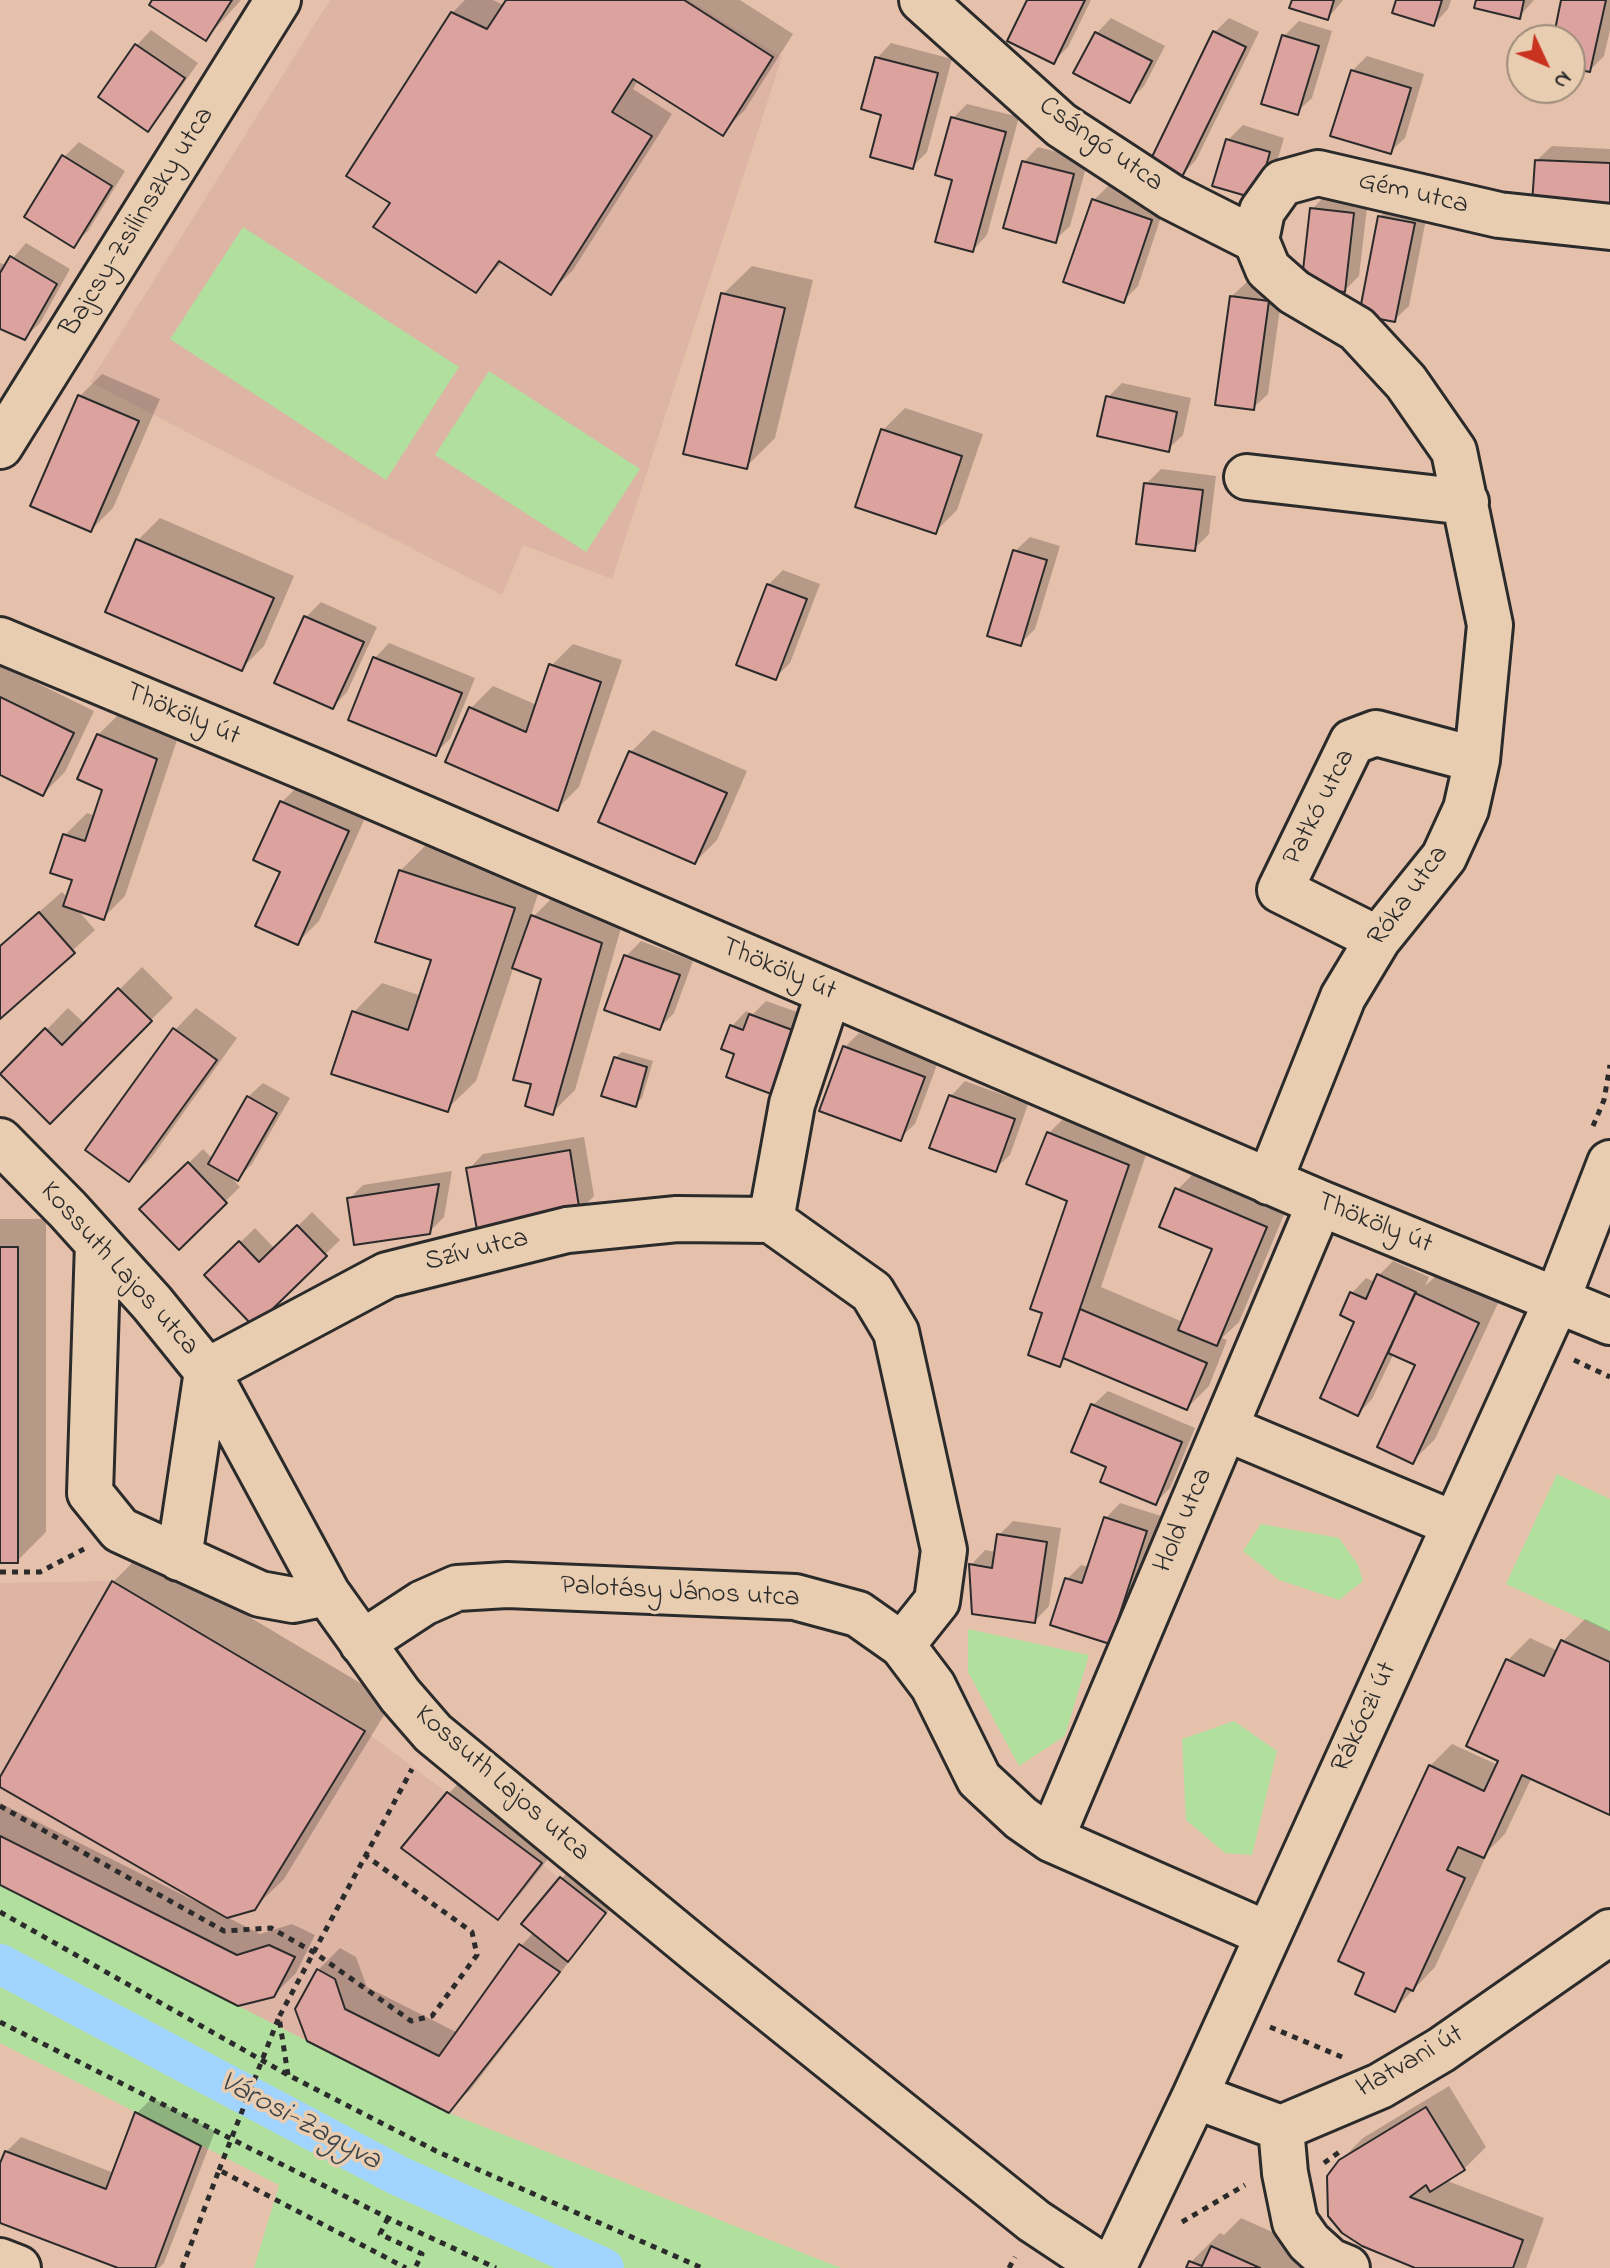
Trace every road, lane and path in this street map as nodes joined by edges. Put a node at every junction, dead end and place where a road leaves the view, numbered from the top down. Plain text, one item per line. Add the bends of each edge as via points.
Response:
1 (278, 0) edge
2 (922, 0) edge
3 (1610, 227) edge
4 (1256, 240) junction
5 (0, 446) edge
6 (1247, 477) dead end
7 (1466, 502) junction
8 (0, 640) edge
9 (1477, 760) junction
10 (1378, 939) junction
11 (829, 992) junction
12 (0, 1141) edge
13 (1610, 1163) edge
14 (1269, 1182) junction
15 (1320, 1203) junction
16 (771, 1220) junction
17 (98, 1243) junction
18 (1557, 1300) junction
19 (1610, 1322) edge
20 (207, 1371) junction
21 (1225, 1428) junction
22 (1454, 1524) junction
23 (179, 1558) junction
24 (0, 1572) edge
25 (40, 1572) dead end
26 (327, 1593) junction
27 (362, 1643) junction
28 (902, 1645) junction
29 (433, 1733) junction
30 (0, 1806) edge
31 (1051, 1839) junction
32 (366, 1856) junction
33 (0, 1912) edge
34 (1610, 1932) edge
35 (1267, 1934) junction
36 (315, 1953) junction
37 (279, 2017) junction
38 (0, 2022) edge
39 (288, 2075) junction
40 (1195, 2096) junction
41 (1281, 2128) junction
42 (219, 2170) junction
43 (388, 2218) junction
44 (0, 2261) edge
45 (18, 2268) edge
46 (182, 2268) edge
47 (406, 2268) edge
48 (415, 2268) edge
49 (496, 2268) edge
50 (702, 2268) edge
51 (1105, 2268) edge
52 (1113, 2268) edge
53 (1347, 2268) edge

1 - 5 street, Bajcsy-Zsilinszky utca
2 - 4 street, Csángó utca via 1061,125 1171,197
3 - 4 street, Gém utca via 1499,215 1318,173 1282,183 1262,211
4 - 7 street, Róka utca via 1268,269 1294,292 1357,329 1406,382 1454,451
6 - 7 street
7 - 9 street, Róka utca via 1490,625
8 - 11 street, Thököly út
9 - 10 street, Róka utca via 1466,809 1444,857
9 - 10 street, Patkó utca via 1376,733 1352,742 1280,890
10 - 14 street, Róka utca via 1343,997
11 - 14 street, Thököly út
11 - 16 street via 792,1104
12 - 17 street, Kossuth Lajos utca
13 - 18 street, Rákóczi út
14 - 15 street, Thököly út
15 - 18 street, Thököly út
15 - 21 street, Hold utca
16 - 20 street, Szív utca via 677,1219 567,1230 387,1275
16 - 28 street via 872,1292 896,1332 944,1550 937,1601
17 - 20 street, Kossuth Lajos utca
17 - 23 street via 90,1493 120,1530
18 - 19 street, Thököly út
18 - 22 street, Rákóczi út
20 - 23 street
20 - 26 street, Kossuth Lajos utca
21 - 22 street
21 - 31 street, Hold utca
22 - 35 street, Rákóczi út
23 - 26 street via 260,1594 293,1600
24 - 25 path
26 - 27 street, Kossuth Lajos utca
27 - 28 street, Palotásy János utca via 423,1603 457,1588 507,1585 795,1597 858,1614
27 - 29 street, Kossuth Lajos utca
28 - 31 street, Palotásy János utca via 933,1686 979,1779
29 - 32 path
29 - 51 street, Kossuth Lajos utca via 1034,2221
30 - 36 path via 224,1931 271,1928
31 - 35 street, Palotásy János utca
32 - 36 path
32 - 36 path via 472,1932 477,1955 432,2016 411,2021
33 - 39 path
34 - 41 street, Hatvani út via 1441,2050 1380,2086
35 - 40 street, Rákóczi út
36 - 37 path
37 - 39 path
37 - 42 path, bridge
38 - 43 path
39 - 50 path via 436,2151
40 - 41 street
40 - 52 street, Rákóczi út
41 - 53 street via 1295,2222 1330,2261
42 - 46 path
42 - 47 path
43 - 48 path via 380,2234 422,2254
43 - 49 path
44 - 45 street

